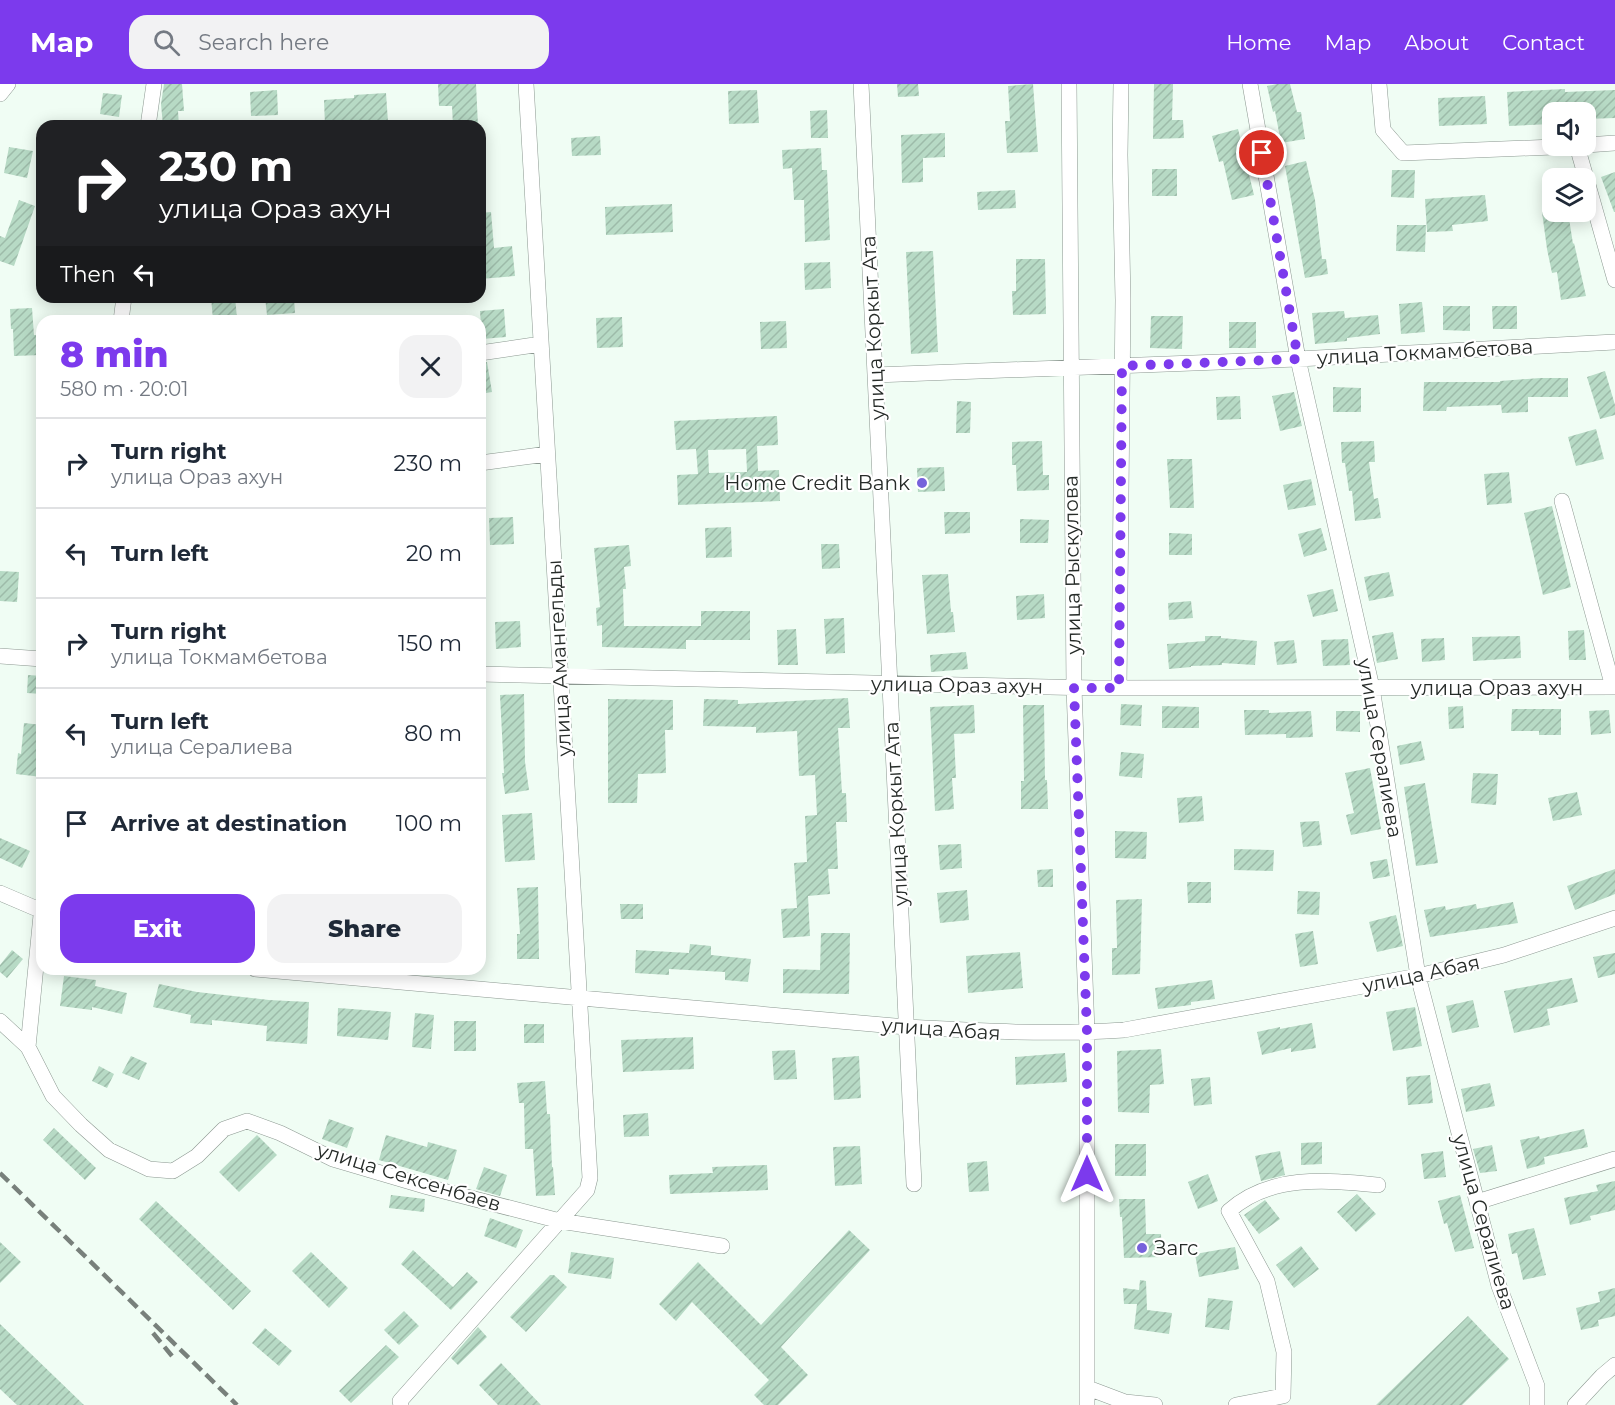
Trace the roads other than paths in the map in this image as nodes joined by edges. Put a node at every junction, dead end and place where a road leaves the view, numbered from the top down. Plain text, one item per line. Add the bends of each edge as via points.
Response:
1 (8, 84) edge
2 (154, 84) edge
3 (526, 84) edge
4 (861, 84) edge
5 (1069, 84) edge
6 (1121, 84) edge
7 (1250, 84) edge
8 (1379, 84) edge
9 (0, 94) edge
10 (149, 120) edge
11 (1615, 143) edge
12 (1596, 145) edge
13 (1542, 147) edge
14 (1580, 156) edge
15 (1615, 280) edge
16 (1615, 342) edge
17 (541, 344) junction
18 (486, 352) edge
19 (1298, 359) junction
20 (1122, 366) junction
21 (1070, 368) junction
22 (875, 375) junction
23 (547, 454) junction
24 (486, 462) edge
25 (1562, 501) dead end
26 (0, 656) edge
27 (36, 659) edge
28 (486, 674) edge
29 (560, 676) junction
30 (890, 684) junction
31 (1614, 687) edge
32 (1074, 688) junction
33 (1119, 688) junction
34 (1372, 688) junction
35 (0, 893) edge
36 (36, 908) edge
37 (1615, 918) edge
38 (36, 969) edge
39 (320, 975) edge
40 (1418, 976) junction
41 (579, 999) junction
42 (0, 1021) edge
43 (906, 1027) junction
44 (1087, 1032) junction
45 (28, 1047) junction
46 (1615, 1159) edge
47 (914, 1184) dead end
48 (1378, 1185) dead end
49 (1477, 1202) junction
50 (560, 1221) junction
51 (722, 1246) dead end
52 (1615, 1365) edge
53 (1088, 1388) junction
54 (401, 1405) edge
55 (1087, 1405) edge
56 (1155, 1405) edge
57 (1236, 1405) edge
58 (1538, 1405) edge
59 (1575, 1405) edge

1 - 9 street
2 - 10 street
3 - 17 street, улица Амангельды
4 - 22 street, улица Коркыт Ата
5 - 21 street, улица Рыскулова
6 - 20 street
7 - 19 street, улица Сералиева
8 - 13 street via 1383,130 1402,153
11 - 12 street
14 - 15 street
16 - 19 street, улица Токмамбетова
17 - 18 street
17 - 23 street, улица Амангельды
19 - 20 street, улица Токмамбетова
19 - 34 street, улица Сералиева
20 - 21 street, улица Токмамбетова
20 - 33 street
21 - 22 street, улица Токмамбетова
21 - 32 street, улица Рыскулова
22 - 30 street, улица Коркыт Ата
23 - 24 street
23 - 29 street, улица Амангельды
25 - 31 street
26 - 27 street
28 - 29 street, улица Ораз ахун
29 - 30 street, улица Ораз ахун
29 - 41 street, улица Амангельды
30 - 32 street, улица Ораз ахун
30 - 43 street, улица Коркыт Ата
31 - 34 street, улица Ораз ахун
32 - 33 street, улица Ораз ахун
32 - 44 street, улица Рыскулова
33 - 34 street, улица Ораз ахун
34 - 40 street, улица Сералиева
35 - 36 street
37 - 40 street, улица Абая via 1504,955
38 - 45 street
39 - 41 street, улица Абая
40 - 44 street, улица Абая via 1124,1030
40 - 49 street, улица Сералиева
41 - 43 street, улица Абая
41 - 50 street, улица Амангельды via 590,1178 587,1190
42 - 45 street, улица Сексенбаев
43 - 44 street, улица Абая via 1006,1033
43 - 47 street, улица Коркыт Ата
44 - 53 street, улица Рыскулова
45 - 50 street, улица Сексенбаев via 53,1096 81,1125 109,1150 149,1168 173,1171 197,1156 224,1130 247,1121 333,1159
46 - 49 street
48 - 57 street via 1327,1180 1279,1185 1243,1198 1229,1210 1267,1281 1284,1352 1283,1396
49 - 58 street, улица Сералиева via 1499,1286 1537,1386
50 - 51 street, улица Сексенбаев
50 - 54 street, улица Амангельды via 400,1401
52 - 59 street
53 - 55 street, улица Рыскулова
53 - 56 street via 1125,1402

